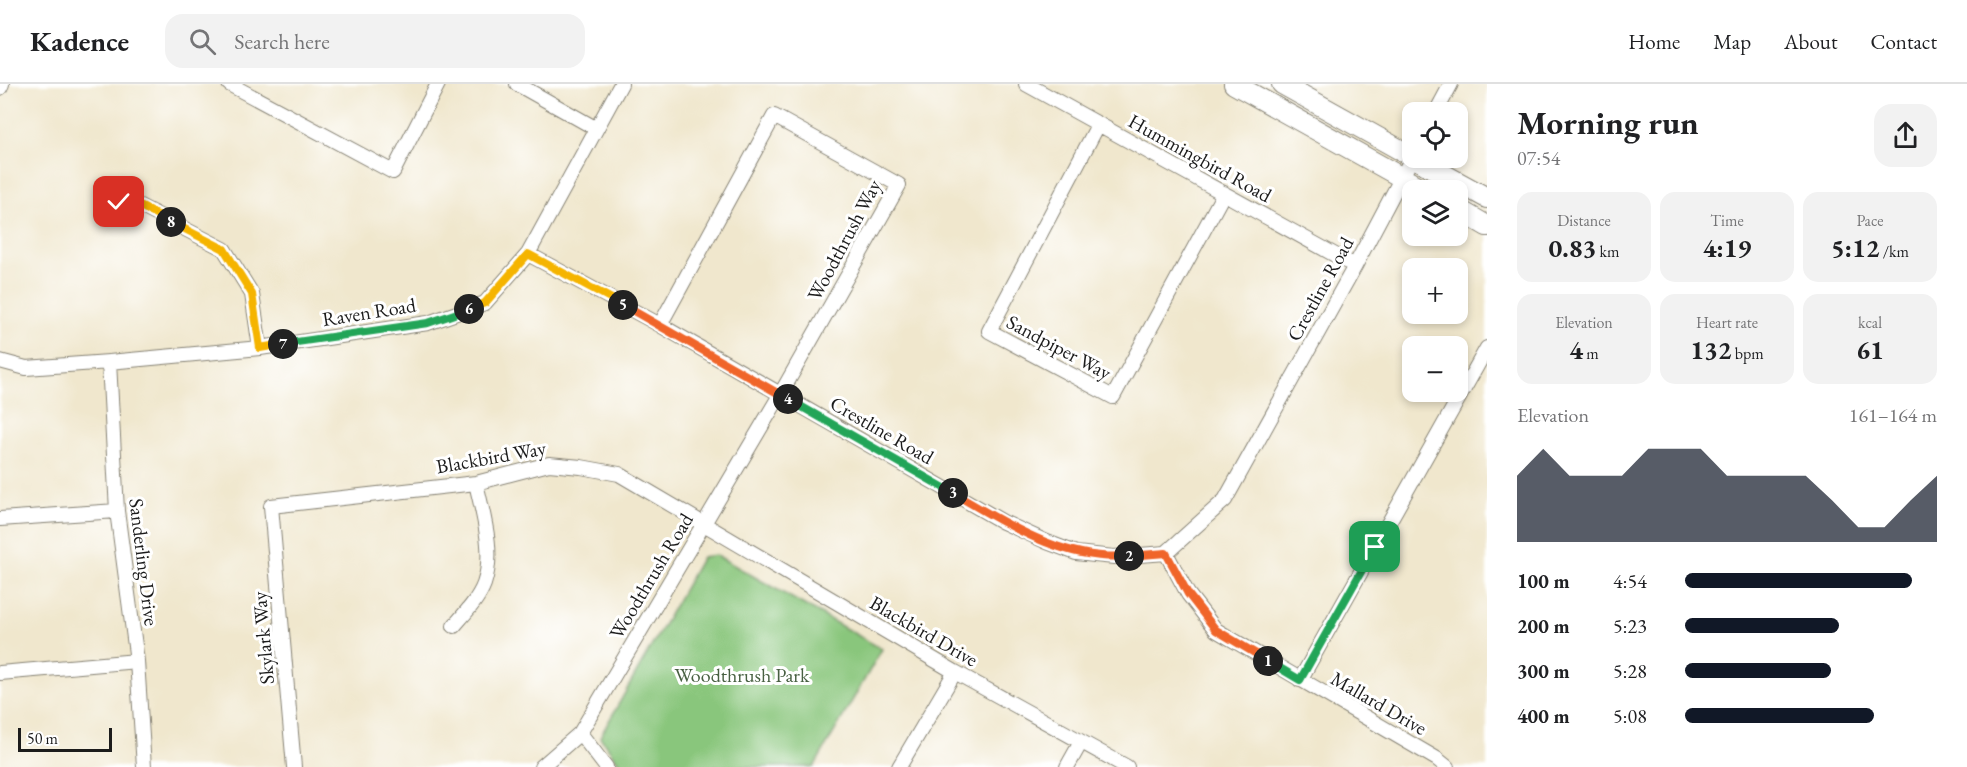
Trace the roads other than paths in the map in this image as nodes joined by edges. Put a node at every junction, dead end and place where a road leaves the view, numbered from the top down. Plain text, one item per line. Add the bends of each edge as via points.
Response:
1 (229, 84) edge
2 (438, 84) edge
3 (517, 84) edge
4 (621, 84) edge
5 (1026, 84) edge
6 (1234, 84) edge
7 (1282, 84) edge
8 (1451, 84) edge
9 (1441, 102) edge
10 (1098, 125) junction
11 (595, 128) junction
12 (1402, 151) edge
13 (1407, 168) edge
14 (1433, 168) edge
15 (1401, 178) junction
16 (1405, 180) edge
17 (1224, 194) junction
18 (1487, 198) edge
19 (119, 202) dead end
20 (1468, 215) edge
21 (1487, 226) edge
22 (528, 254) junction
23 (1355, 266) junction
24 (660, 325) junction
25 (260, 348) junction
26 (1487, 348) edge
27 (0, 361) edge
28 (109, 362) junction
29 (780, 395) junction
30 (476, 483) junction
31 (271, 506) joint
32 (117, 511) junction
33 (0, 519) edge
34 (704, 525) junction
35 (1166, 553) junction
36 (454, 626) dead end
37 (137, 661) junction
38 (955, 672) junction
39 (0, 673) edge
40 (1300, 680) junction
41 (580, 733) junction
42 (1081, 742) junction
43 (144, 767) edge
44 (294, 767) edge
45 (542, 767) edge
46 (606, 767) edge
47 (899, 767) edge
48 (1067, 767) edge
49 (1127, 767) edge
50 (1447, 767) edge

1 - 2 street via 393,172
3 - 11 street
4 - 11 street, Raven Road
5 - 10 street, Hummingbird Road
6 - 15 main road
7 - 12 main road
8 - 9 street
10 - 17 street, Hummingbird Road
10 - 17 street, Sandpiper Way via 989,331 1113,397
11 - 22 street, Raven Road
13 - 15 street, Crestline Road
14 - 18 main road
15 - 16 main road
15 - 23 street, Crestline Road
17 - 23 street, Hummingbird Road
19 - 25 street via 140,206 224,249 252,294
20 - 21 main road
22 - 24 street, Crestline Road
22 - 25 street, Raven Road via 485,303 428,323
23 - 35 street, Crestline Road via 1226,500
24 - 29 street, Crestline Road
24 - 29 street, Woodthrush Way via 774,116 899,184
25 - 28 street, Raven Road
26 - 40 street
27 - 28 street, Raven Road via 26,368
28 - 32 street, Sanderling Drive
29 - 34 street, Woodthrush Road
29 - 35 street, Crestline Road via 1003,522 1047,542 1076,553 1114,557
30 - 31 street, Blackbird Way
30 - 34 street, Blackbird Way via 549,464 582,467 619,474
30 - 36 street via 489,542 484,583
31 - 44 street, Skylark Way
32 - 33 street
32 - 37 street, Sanderling Drive
34 - 38 street, Blackbird Drive
34 - 41 street, Woodthrush Road
35 - 40 street, Mallard Drive via 1188,594 1216,630
37 - 39 street
37 - 43 street, Sanderling Drive
38 - 42 street, Blackbird Drive
38 - 47 street
40 - 50 street, Mallard Drive
41 - 45 street, Woodthrush Road
41 - 46 street
42 - 48 street
42 - 49 street, Blackbird Drive

